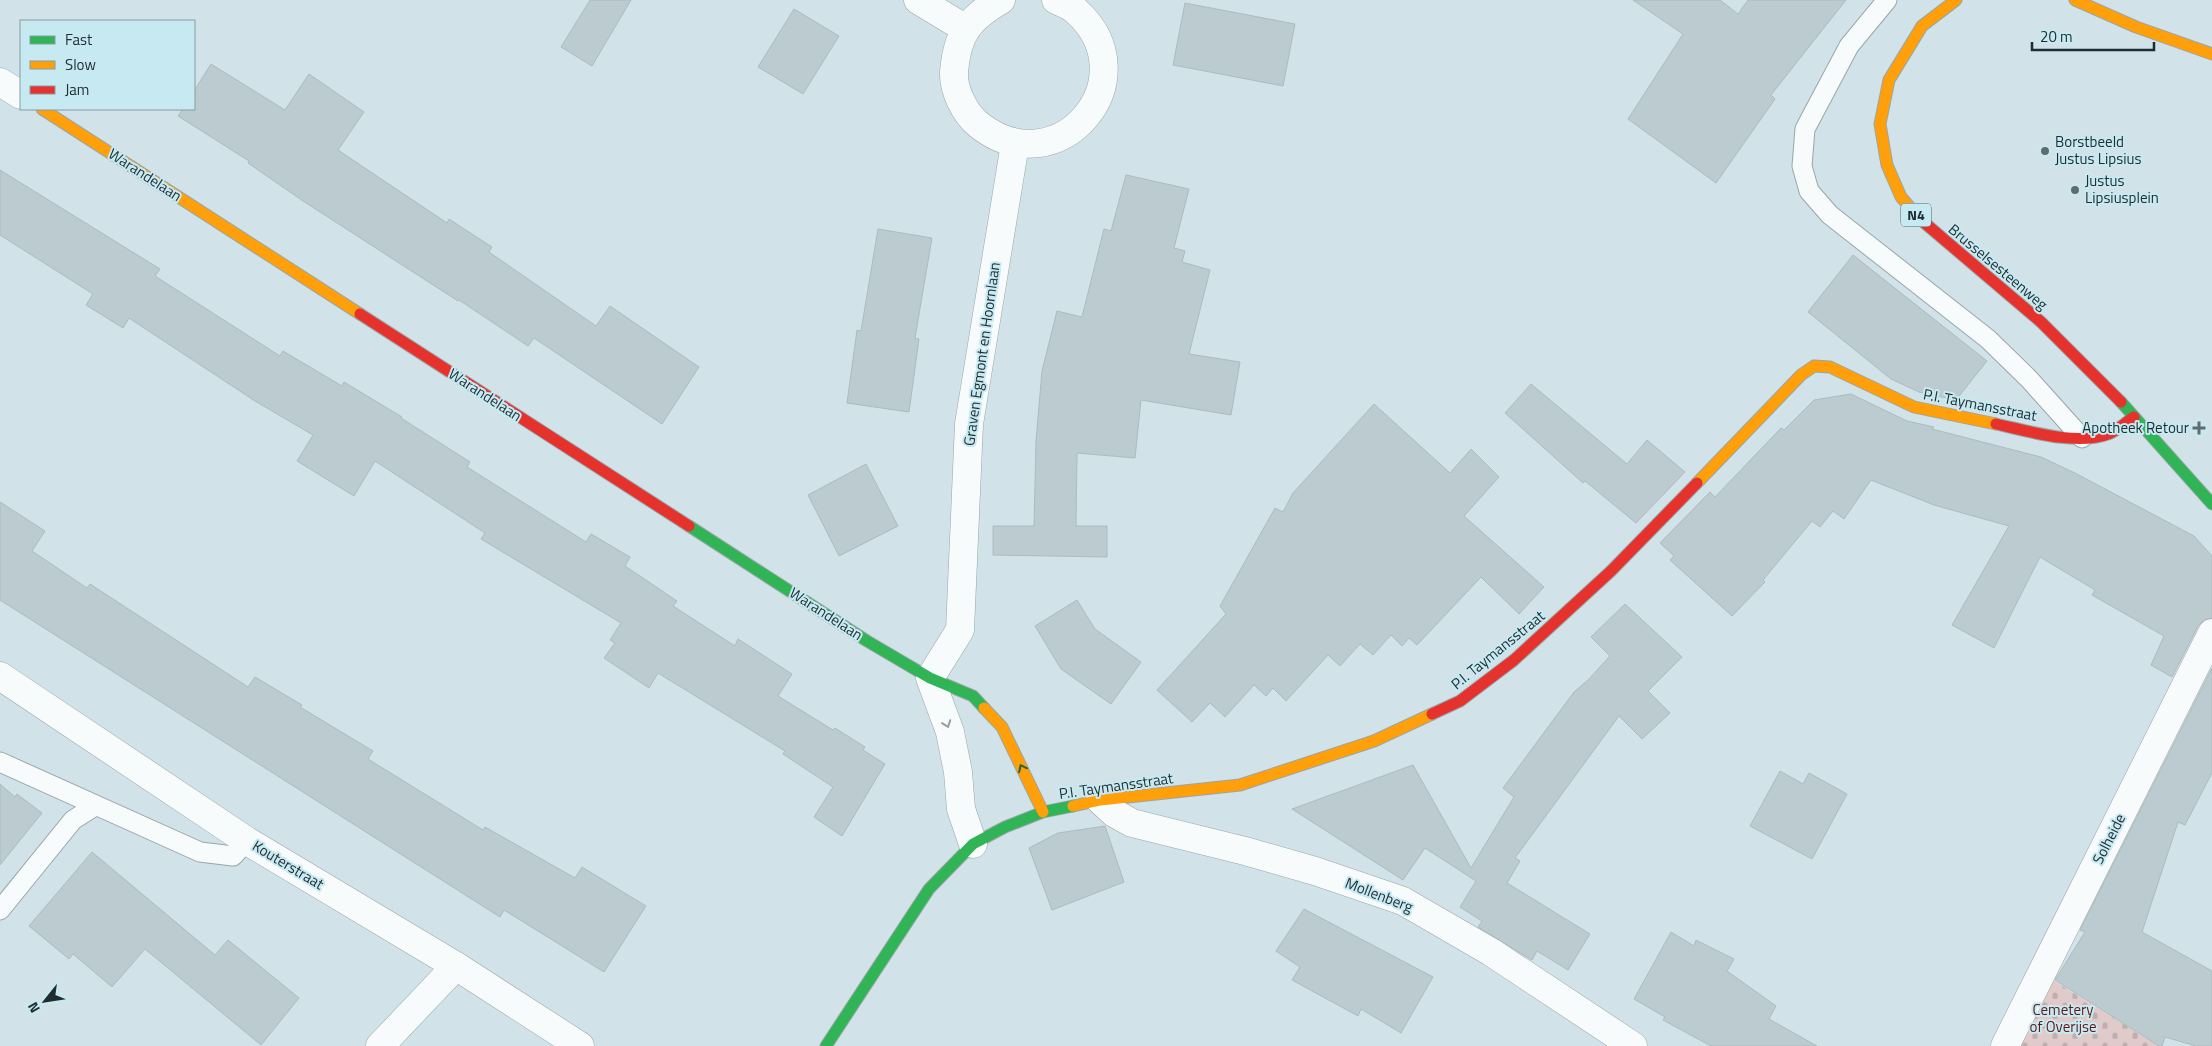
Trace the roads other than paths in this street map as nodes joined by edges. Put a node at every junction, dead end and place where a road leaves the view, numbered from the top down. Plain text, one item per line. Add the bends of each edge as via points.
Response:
1 (918, 0) edge
2 (1001, 0) edge
3 (1056, 0) edge
4 (1887, 0) edge
5 (1956, 0) edge
6 (2076, 0) edge
7 (966, 29) junction
8 (2212, 54) edge
9 (0, 82) edge
10 (20, 94) edge
11 (44, 110) edge
12 (1015, 144) junction
13 (2134, 417) junction
14 (2082, 438) junction
15 (2212, 504) edge
16 (2212, 633) edge
17 (0, 676) edge
18 (930, 678) junction
19 (0, 762) edge
20 (1100, 800) junction
21 (95, 806) junction
22 (1043, 812) junction
23 (247, 841) junction
24 (973, 844) junction
25 (0, 910) edge
26 (456, 966) junction
27 (380, 1046) edge
28 (580, 1046) edge
29 (826, 1046) edge
30 (1634, 1046) edge
31 (2005, 1046) edge

1 - 7 street
2 - 7 street via 982,11
3 - 12 street via 1075,10 1092,28 1102,51 1104,76 1098,101 1084,121 1064,136 1040,144
4 - 14 lane via 1849,46 1805,129 1802,166 1809,191 1830,215 1988,339
5 - 13 street, Brusselsesteenweg / N4 via 1922,26 1889,80 1880,124 1887,165 1901,197 1925,226 2041,322
6 - 8 street via 2136,27
7 - 12 street via 956,52 954,76 960,99 973,120 992,135
9 - 10 street
11 - 18 street, Warandelaan
12 - 18 street, Graven Egmont en Hoornlaan via 969,424 960,630
13 - 14 street, P.I. Taymansstraat via 2108,434
13 - 15 street, Brusselsesteenweg / N4
14 - 20 street, P.I. Taymansstraat via 2052,436 1914,407 1830,367 1814,366 1801,375 1611,571 1514,660 1460,701 1374,741 1240,785
16 - 31 street, Solheide
17 - 23 street, Kouterstraat
22 -> 18 street, Warandelaan via 1002,727 973,696
18 -> 24 street via 950,732 961,808
19 - 21 lane
20 - 22 street, P.I. Taymansstraat
20 - 30 street, Mollenberg via 1132,823 1263,856 1403,901 1491,952
21 - 23 lane via 200,852 233,856
21 - 25 lane via 73,820
22 - 24 street, P.I. Taymansstraat
23 - 26 street, Kouterstraat
24 - 29 street, P.I. Taymansstraat via 929,888
26 - 27 street
26 - 28 street, Kouterstraat

